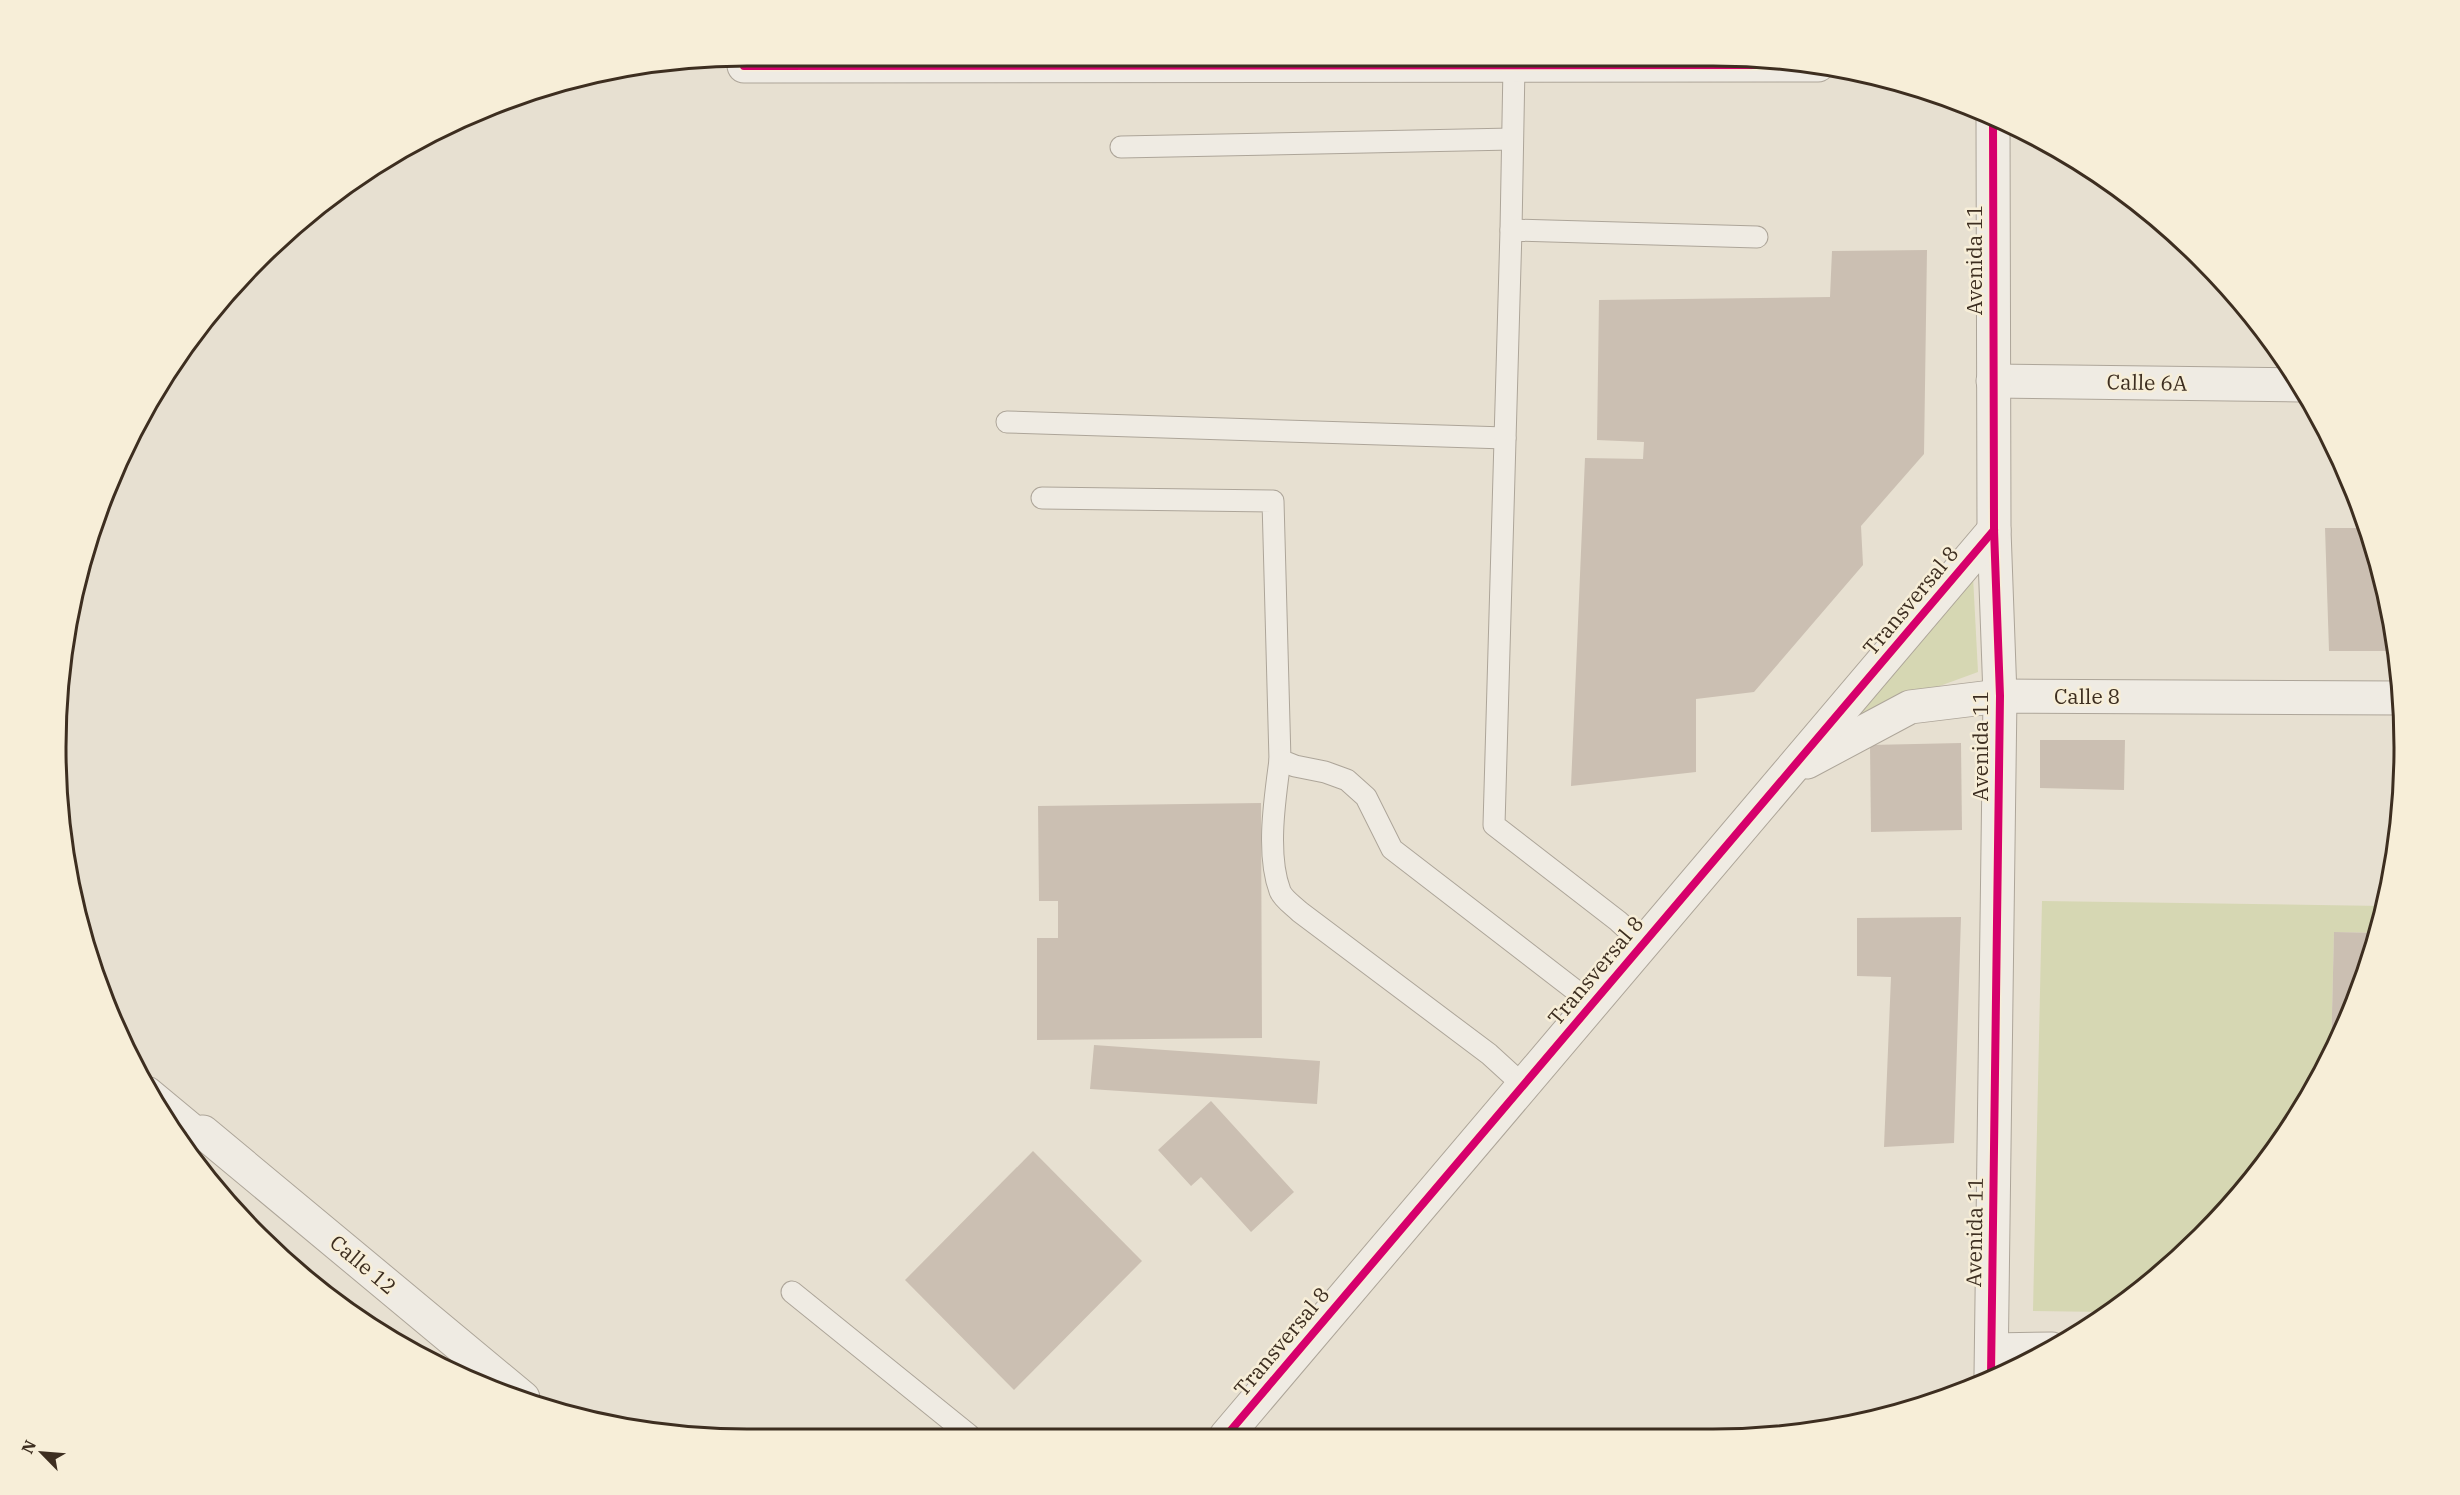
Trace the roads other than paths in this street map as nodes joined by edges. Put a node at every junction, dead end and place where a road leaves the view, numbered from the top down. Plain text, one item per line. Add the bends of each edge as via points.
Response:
1 (748, 66) edge
2 (1514, 66) joint
3 (1993, 127) edge
4 (1512, 139) junction
5 (1121, 147) dead end
6 (1510, 230) junction
7 (1757, 237) dead end
8 (1994, 381) junction
9 (2289, 385) edge
10 (1007, 422) dead end
11 (1504, 438) junction
12 (1042, 498) dead end
13 (1994, 530) junction
14 (2000, 696) junction
15 (2392, 698) edge
16 (1280, 760) junction
17 (1791, 770) junction
18 (1643, 944) junction
19 (1593, 1004) junction
20 (1523, 1085) junction
21 (177, 1120) edge
22 (195, 1141) edge
23 (792, 1292) dead end
24 (2018, 1357) edge
25 (1992, 1362) edge
26 (505, 1384) edge
27 (962, 1429) edge
28 (1232, 1429) edge

1 - 2 street
2 - 4 lane
3 - 8 street, Avenida 11
4 - 5 lane
4 - 6 lane
6 - 7 lane
6 - 11 lane
8 - 9 street, Calle 6A
8 - 13 street, Avenida 11
10 - 11 lane
11 - 18 lane via 1494,825
12 - 16 lane via 1273,501
13 - 14 street, Avenida 11
13 - 17 street, Transversal 8
14 - 15 street, Calle 8
14 - 17 street, Calle 8 via 1910,706
14 - 25 street, Avenida 11
16 - 19 lane via 1347,780 1366,797 1392,849
16 - 20 lane via 1274,813 1275,869 1281,893 1300,912 1489,1054
17 - 18 street, Transversal 8
18 - 19 street, Transversal 8
19 - 20 street, Transversal 8
20 - 28 street, Transversal 8
21 - 22 lane
22 - 26 street, Calle 12
23 - 27 lane
24 - 25 street

